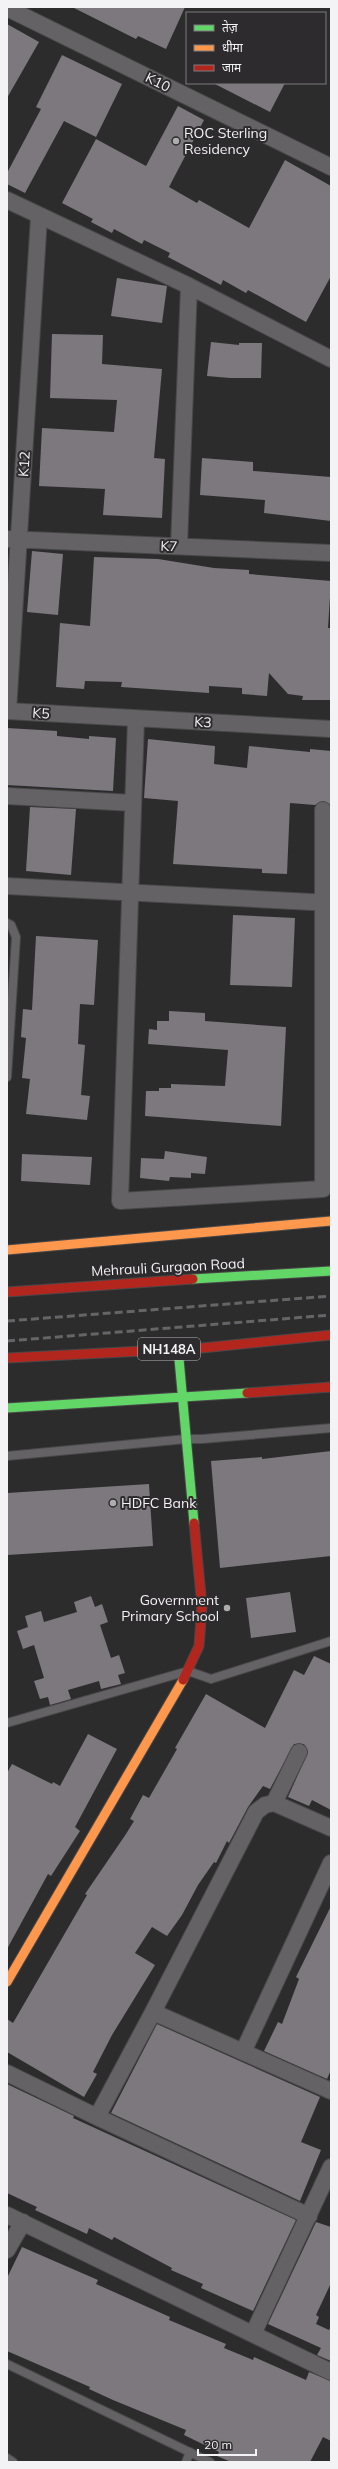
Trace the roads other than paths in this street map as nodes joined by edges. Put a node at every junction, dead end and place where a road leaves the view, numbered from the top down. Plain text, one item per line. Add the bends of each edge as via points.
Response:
1 (7, 8) edge
2 (331, 167) edge
3 (7, 200) edge
4 (40, 217) junction
5 (190, 286) junction
6 (331, 359) edge
7 (13, 540) edge
8 (179, 546) junction
9 (331, 553) edge
10 (8, 711) edge
11 (74, 716) joint
12 (136, 719) junction
13 (331, 729) edge
14 (7, 796) edge
15 (133, 804) junction
16 (323, 810) dead end
17 (7, 886) edge
18 (130, 894) junction
19 (327, 903) edge
20 (7, 923) edge
21 (7, 1077) edge
22 (331, 1221) edge
23 (7, 1250) edge
24 (331, 1272) edge
25 (7, 1292) edge
26 (331, 1335) edge
27 (178, 1348) junction
28 (7, 1358) edge
29 (331, 1386) edge
30 (184, 1398) junction
31 (7, 1408) edge
32 (331, 1428) edge
33 (186, 1439) junction
34 (7, 1456) edge
35 (331, 1641) edge
36 (188, 1671) junction
37 (7, 1723) edge
38 (299, 1752) dead end
39 (274, 1804) junction
40 (331, 1828) edge
41 (331, 1863) edge
42 (7, 1982) edge
43 (152, 2012) junction
44 (243, 2052) junction
45 (7, 2073) edge
46 (331, 2091) edge
47 (97, 2117) junction
48 (331, 2167) edge
49 (7, 2215) edge
50 (308, 2216) junction
51 (23, 2222) junction
52 (7, 2250) edge
53 (253, 2334) junction
54 (7, 2364) edge
55 (331, 2372) edge
56 (190, 2452) junction
57 (7, 2458) edge
58 (13, 2462) edge
59 (186, 2462) edge
60 (210, 2462) edge

1 - 2 street, K10
3 - 4 street
4 - 5 street
4 - 7 street, K12
5 - 6 street
5 - 8 street
7 - 8 street, K7
7 - 10 street, K12
8 - 9 street, K7
10 - 11 street, K5
11 - 12 street, K3
12 - 13 street, K3
12 - 15 street
14 - 15 street
15 - 18 street
16 - 19 street
17 - 18 street
18 - 19 street
18 - 19 street via 120,1201 322,1188
20 - 21 lane via 11,925 16,937
22 - 23 main road
24 - 25 main road, Mehrauli Gurgaon Road via 65,1286
26 - 27 main road, NH148A
27 - 28 main road, NH148A
27 - 30 main road
29 - 30 main road
30 - 31 main road
30 - 33 main road
32 - 33 lane
33 - 34 lane
33 - 36 main road via 202,1606 199,1646
35 - 36 lane via 211,1679
36 - 37 lane
36 - 42 main road
38 - 39 street
39 - 40 street
39 - 43 street via 265,1805 256,1812
41 - 44 street
43 - 44 street
43 - 47 street
44 - 46 street
45 - 47 street
47 - 50 street
48 - 50 street
49 - 51 street
50 - 53 street
51 - 52 street
51 - 53 street
53 - 55 street
54 - 56 lane
56 - 59 lane
56 - 60 lane
57 - 58 lane

